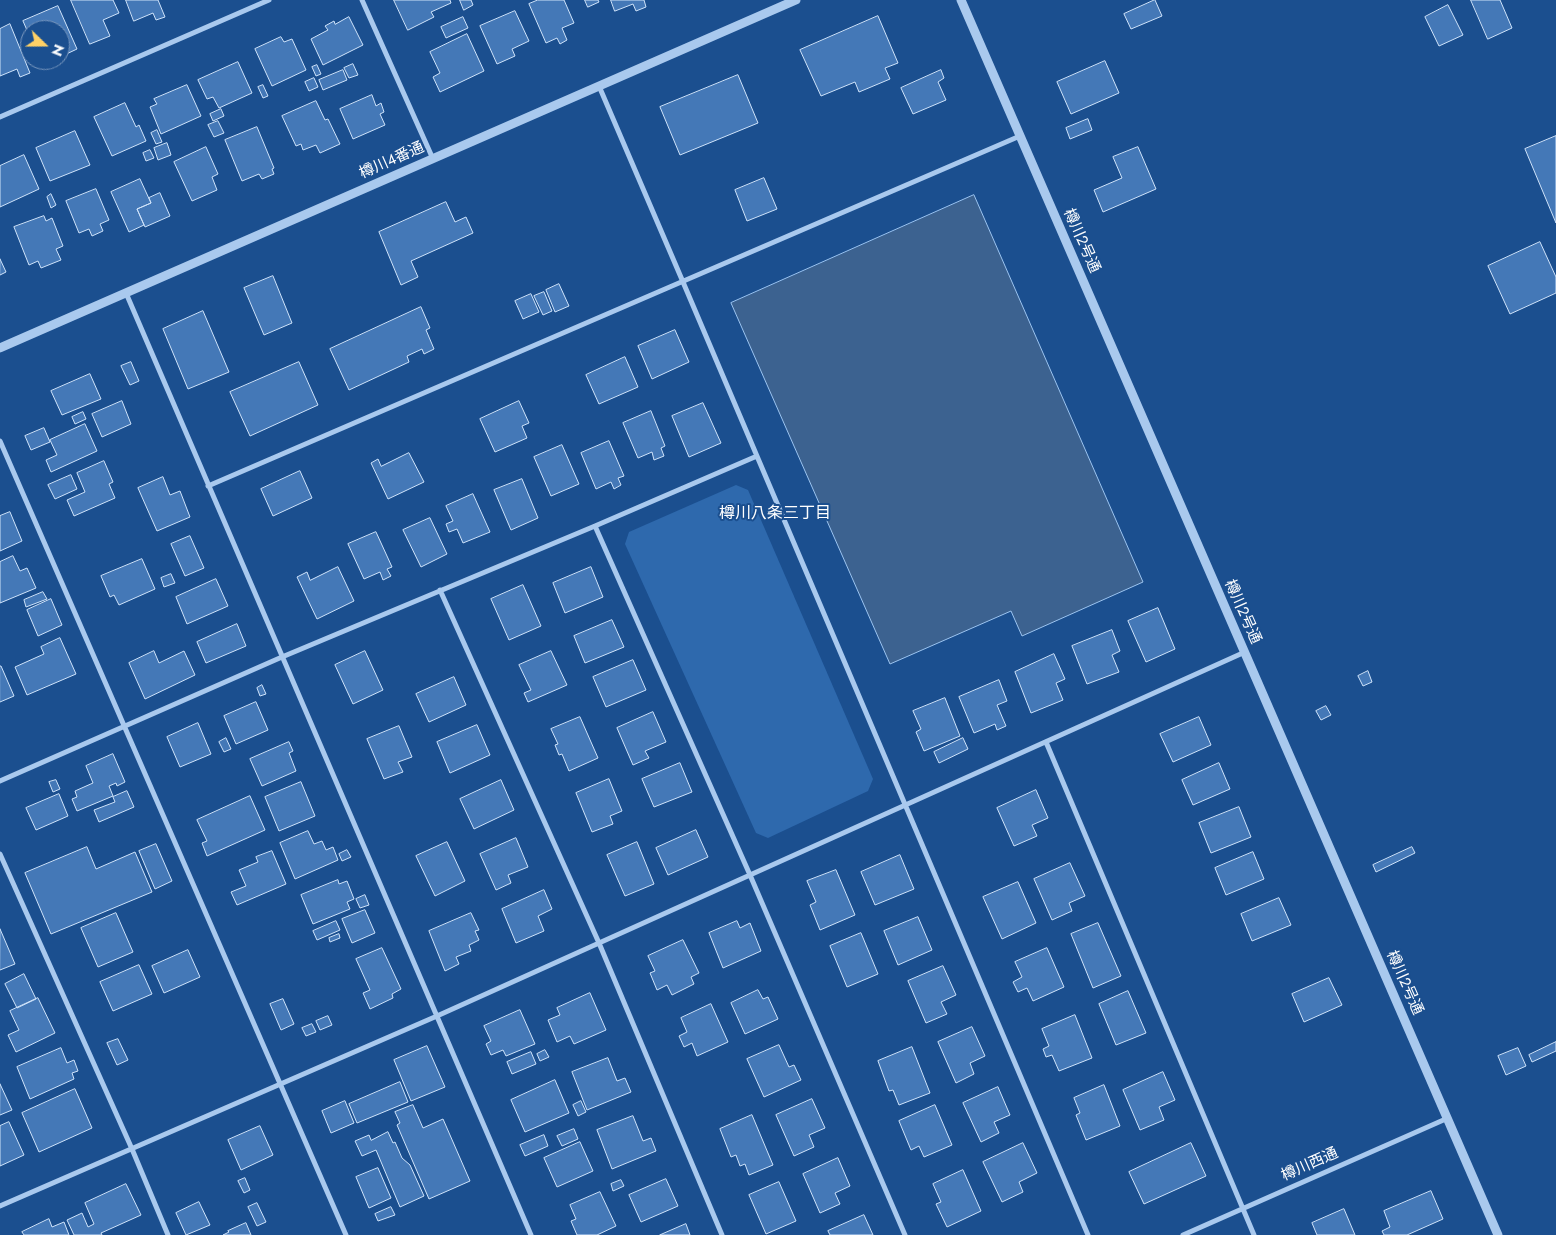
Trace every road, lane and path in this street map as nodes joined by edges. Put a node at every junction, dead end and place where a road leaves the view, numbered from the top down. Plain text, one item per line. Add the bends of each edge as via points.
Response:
1 (269, 0) edge
2 (362, 0) edge
3 (796, 0) edge
4 (961, 0) edge
5 (599, 86) junction
6 (0, 117) edge
7 (1020, 136) junction
8 (433, 158) junction
9 (683, 282) junction
10 (126, 293) junction
11 (0, 348) edge
12 (0, 441) edge
13 (757, 456) junction
14 (208, 486) junction
15 (594, 526) junction
16 (440, 590) junction
17 (1245, 652) junction
18 (282, 657) junction
19 (125, 726) junction
20 (1046, 742) junction
21 (0, 782) edge
22 (905, 805) junction
23 (0, 854) edge
24 (750, 875) junction
25 (599, 943) junction
26 (437, 1016) junction
27 (280, 1084) junction
28 (1448, 1118) junction
29 (132, 1148) junction
30 (0, 1206) edge
31 (1242, 1209) junction
32 (168, 1235) edge
33 (346, 1235) edge
34 (531, 1235) edge
35 (722, 1235) edge
36 (904, 1235) edge
37 (1088, 1235) edge
38 (1182, 1235) edge
39 (1254, 1235) edge
40 (1498, 1235) edge

1 - 6 street
2 - 8 street
3 - 5 street, 樽川4番通
4 - 7 street, 樽川2号通
5 - 8 street, 樽川4番通
5 - 9 street
7 - 9 street
7 - 17 street, 樽川2号通
8 - 10 street, 樽川4番通
9 - 13 street
9 - 14 street
10 - 11 street, 樽川4番通
10 - 14 street
12 - 19 street
13 - 15 street
13 - 22 street
14 - 18 street
15 - 16 street
15 - 24 street
16 - 18 street
16 - 25 street
17 - 20 street
17 - 28 street, 樽川2号通
18 - 19 street
18 - 26 street
19 - 21 street
19 - 27 street
20 - 22 street
20 - 31 street
22 - 24 street
22 - 37 street
23 - 29 street
24 - 25 street
24 - 36 street
25 - 26 street
25 - 35 street
26 - 27 street
26 - 34 street
27 - 29 street
27 - 33 street
28 - 31 street, 樽川西通
28 - 40 street, 樽川2号通
29 - 30 street
29 - 32 street
31 - 38 street, 樽川西通
31 - 39 street

